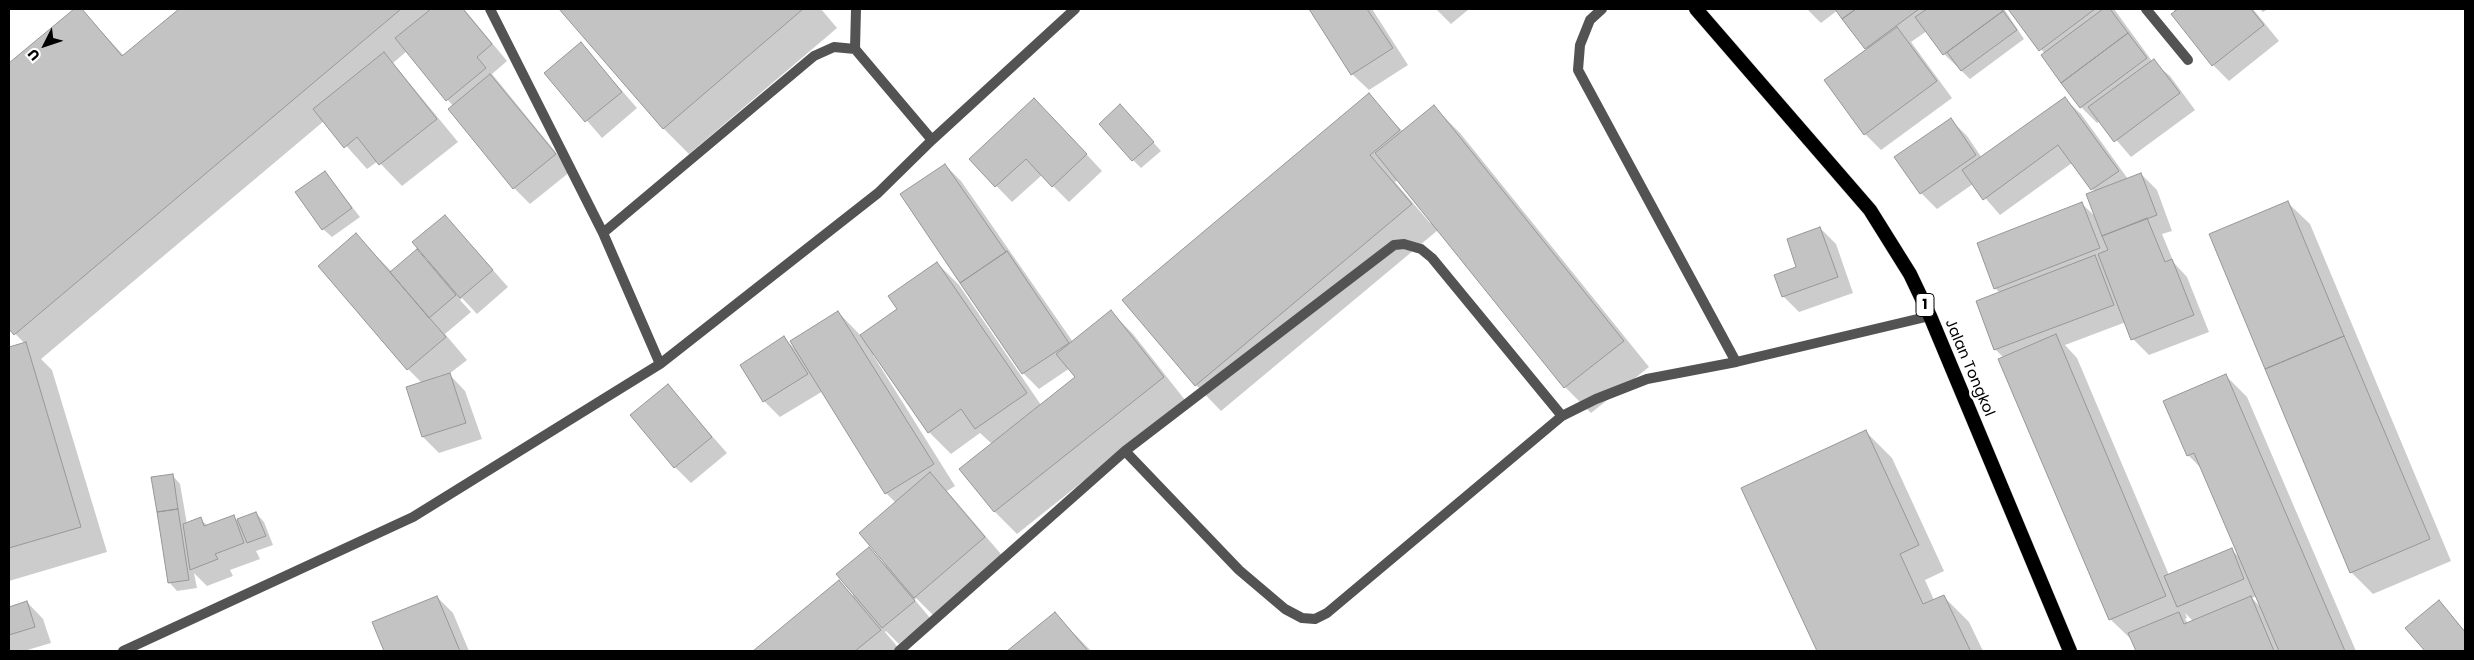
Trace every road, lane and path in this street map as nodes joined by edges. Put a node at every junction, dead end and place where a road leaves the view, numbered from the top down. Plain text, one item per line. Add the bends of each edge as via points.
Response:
1 (490, 9) edge
2 (856, 9) edge
3 (1075, 9) edge
4 (1602, 9) edge
5 (1696, 9) edge
6 (2146, 9) edge
7 (855, 49) junction
8 (2188, 60) dead end
9 (932, 140) junction
10 (603, 233) junction
11 (1930, 316) junction
12 (1736, 362) junction
13 (660, 364) junction
14 (1562, 416) junction
15 (1125, 451) junction
16 (123, 651) edge
17 (899, 651) edge
18 (2070, 651) edge

1 - 10 street
2 - 7 street
3 - 9 street
4 - 12 street via 1590,20 1580,45 1578,70
5 - 11 highway, Jalan Tongkol / 1 via 1870,210 1910,274
6 - 8 street
7 - 9 street
7 - 10 street via 834,47 814,56
9 - 13 street via 878,192
10 - 13 street
11 - 12 street
11 - 18 highway, Jalan Tongkol / 1
12 - 14 street via 1647,379
13 - 16 street via 413,517
14 - 15 street via 1327,614 1314,619 1302,618 1285,609 1239,570
14 - 15 street via 1432,258 1421,249 1404,244 1394,245
15 - 17 street

